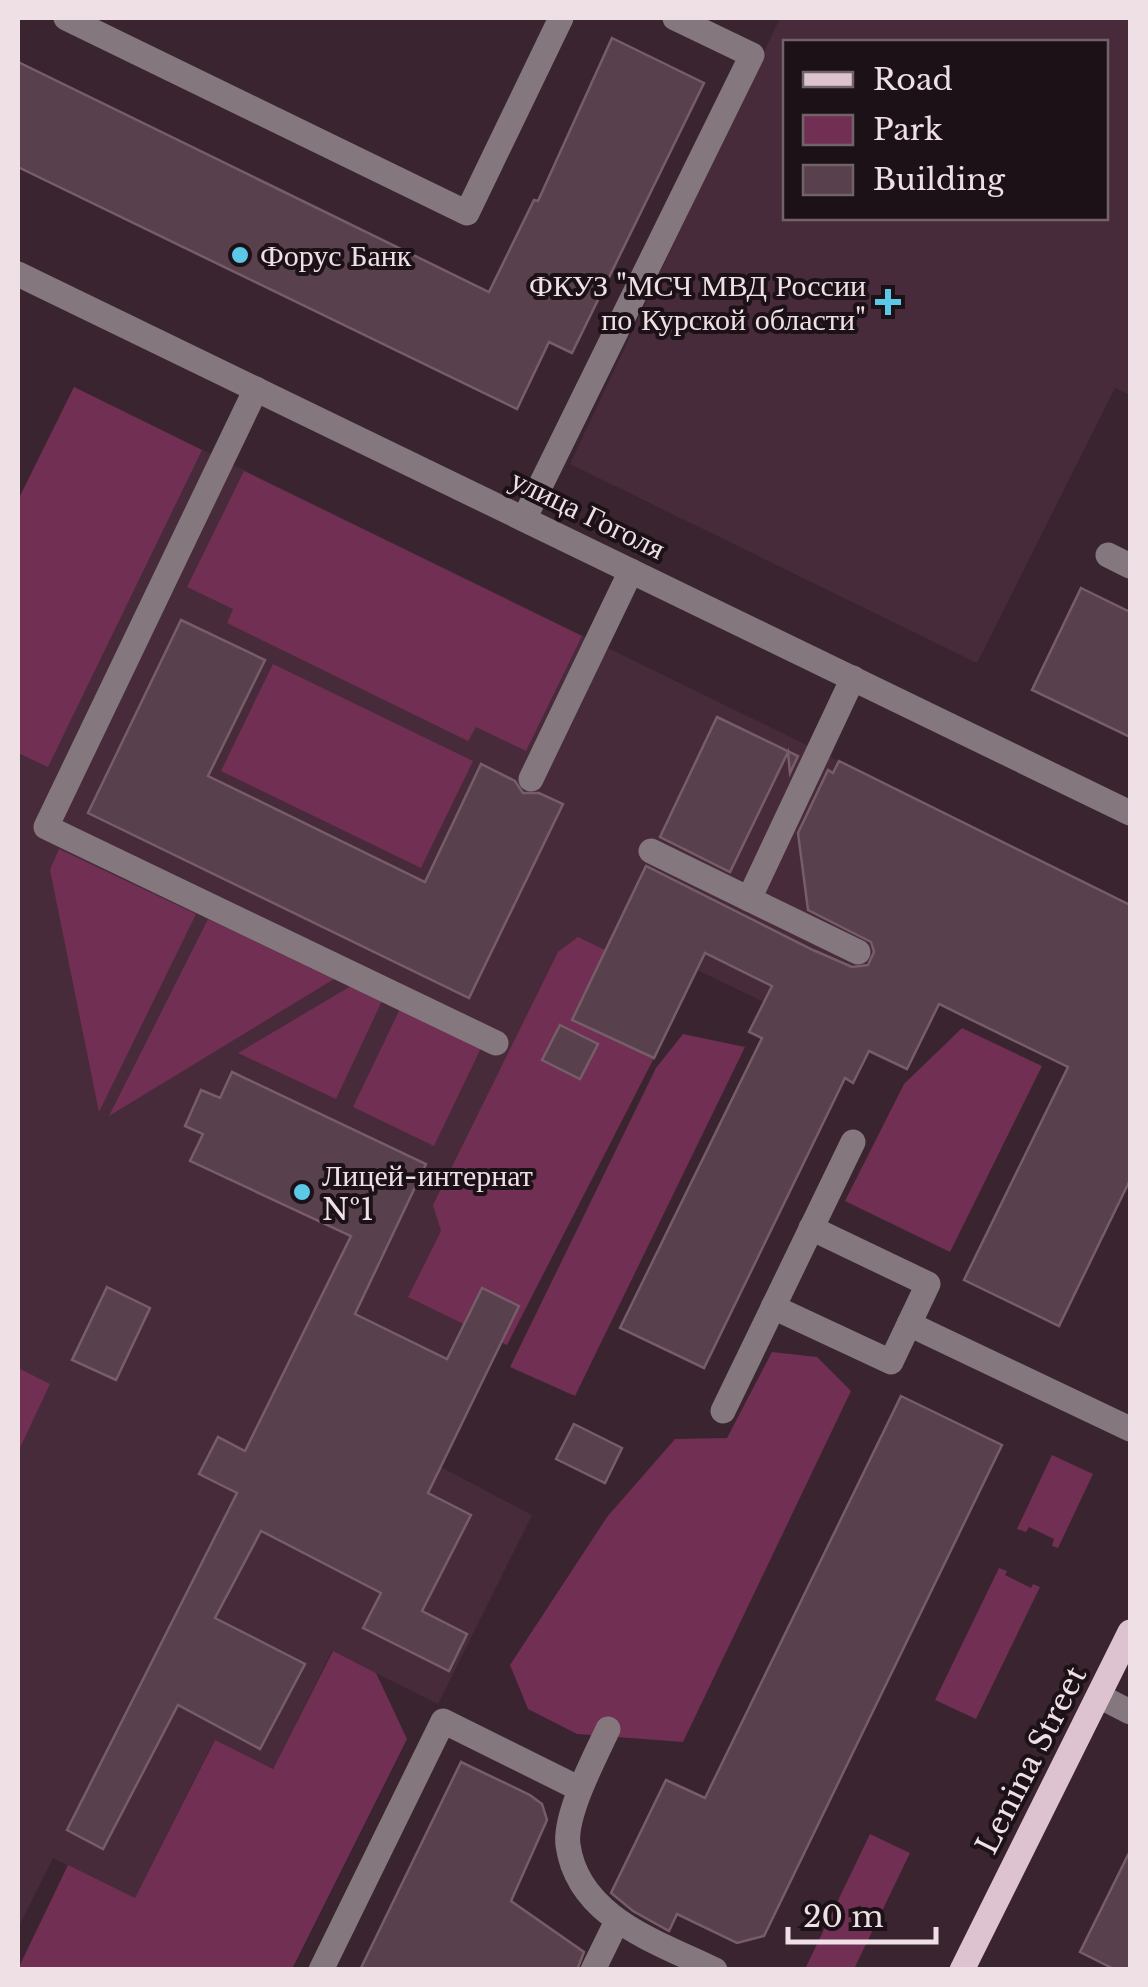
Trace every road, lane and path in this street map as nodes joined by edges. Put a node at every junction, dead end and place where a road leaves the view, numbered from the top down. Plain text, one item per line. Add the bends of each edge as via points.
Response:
1 (66, 18) edge
2 (562, 18) edge
3 (676, 18) edge
4 (18, 274) edge
5 (256, 389) junction
6 (524, 519) junction
7 (631, 571) junction
8 (852, 678) junction
9 (531, 779) dead end
10 (1130, 813) edge
11 (651, 850) dead end
12 (748, 899) junction
13 (858, 952) dead end
14 (496, 1042) dead end
15 (853, 1142) dead end
16 (811, 1228) junction
17 (773, 1307) junction
18 (909, 1324) junction
19 (723, 1411) dead end
20 (1130, 1429) edge
21 (1130, 1632) edge
22 (1099, 1696) junction
23 (1130, 1712) edge
24 (608, 1728) dead end
25 (580, 1789) junction
26 (616, 1922) junction
27 (321, 1970) edge
28 (593, 1970) edge
29 (715, 1970) edge
30 (962, 1970) edge

1 - 2 street via 467,213
3 - 6 street via 752,55
4 - 5 street, улица Гоголя
5 - 6 street, улица Гоголя
5 - 14 street via 46,827
6 - 7 street, улица Гоголя
7 - 8 street, улица Гоголя
7 - 9 street
8 - 10 street, улица Гоголя
8 - 12 street
11 - 12 street
12 - 13 street
15 - 16 street
16 - 17 street
16 - 18 street via 928,1284
17 - 18 street via 891,1362
17 - 19 street
18 - 20 street
21 - 22 main road, Lenina Street
22 - 23 street
22 - 30 main road, Lenina Street
24 - 25 street
25 - 26 street via 568,1843 582,1889
25 - 27 street via 443,1721
26 - 28 street
26 - 29 street

